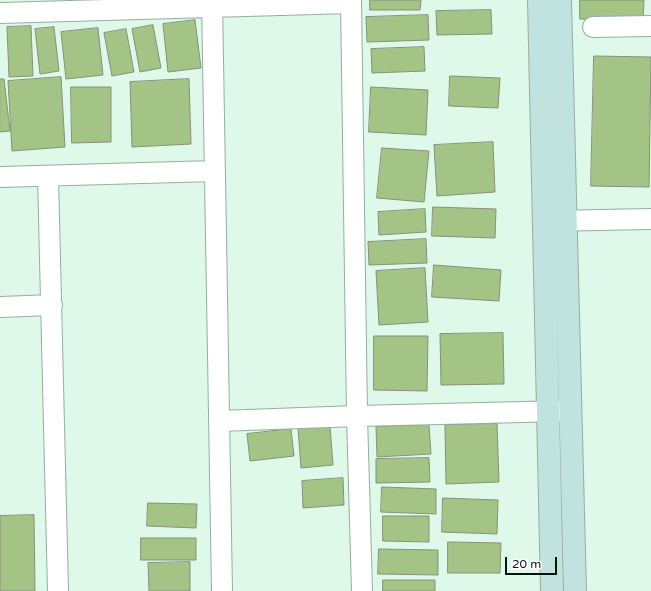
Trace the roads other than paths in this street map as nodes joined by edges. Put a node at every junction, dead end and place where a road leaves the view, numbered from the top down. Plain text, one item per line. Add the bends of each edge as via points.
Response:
1 (539, 0) edge
2 (560, 0) edge
3 (351, 2) edge
4 (212, 4) edge
5 (48, 6) edge
6 (0, 13) edge
7 (651, 26) edge
8 (592, 27) dead end
9 (214, 171) junction
10 (48, 176) junction
11 (0, 178) edge
12 (651, 219) edge
13 (566, 220) junction
14 (544, 221) junction
15 (52, 305) junction
16 (0, 307) edge
17 (570, 411) junction
18 (549, 412) junction
19 (357, 416) junction
20 (219, 421) junction
21 (58, 591) edge
22 (222, 591) edge
23 (362, 591) edge
24 (552, 591) edge
25 (575, 591) edge

1 - 14 street
2 - 13 street
3 - 4 street
3 - 19 street
4 - 5 street
4 - 9 street
5 - 6 street
7 - 8 street
9 - 10 street
9 - 20 street
10 - 11 street
10 - 15 street
12 - 13 street
13 - 14 street
13 - 17 street
14 - 18 street
15 - 16 street
15 - 21 street
17 - 18 street
17 - 25 street
18 - 19 street
18 - 24 street
19 - 20 street
19 - 23 street
20 - 22 street

